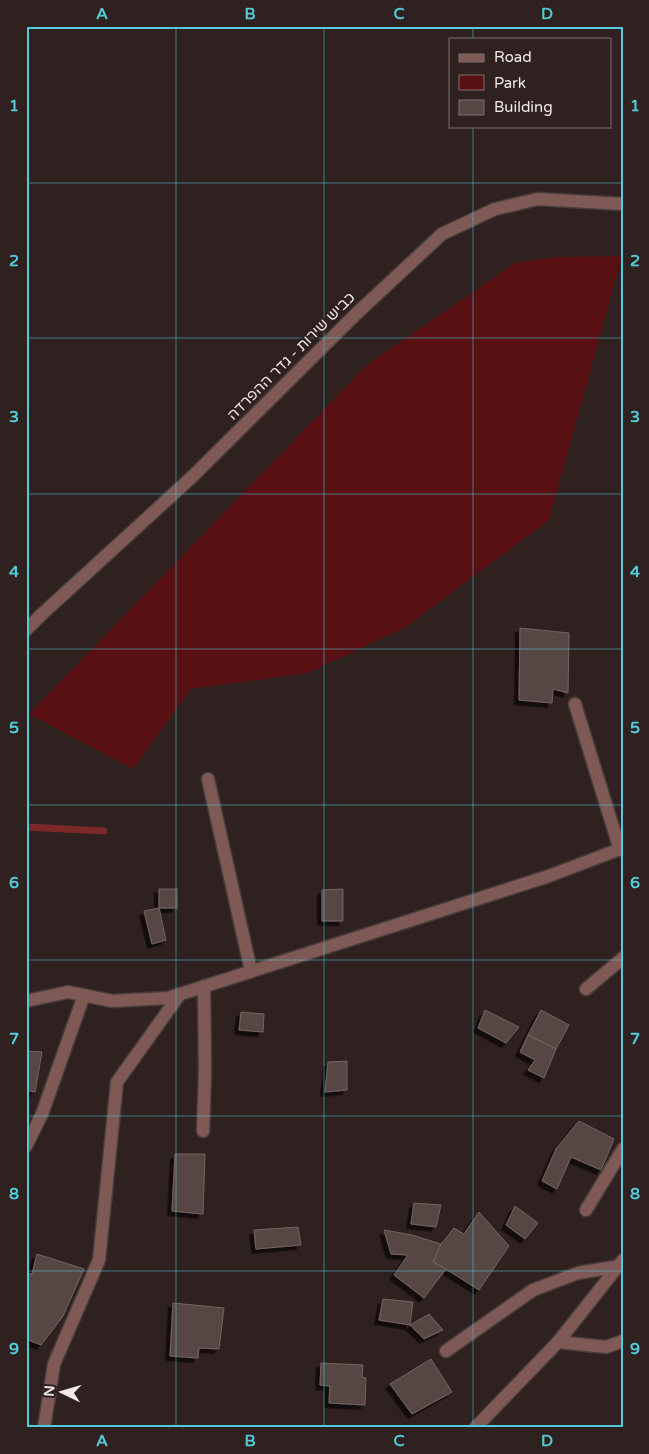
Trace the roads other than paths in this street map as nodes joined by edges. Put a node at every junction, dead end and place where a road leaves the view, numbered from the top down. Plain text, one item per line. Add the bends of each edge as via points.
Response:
1 (623, 204) edge
2 (26, 630) edge
3 (575, 704) dead end
4 (208, 779) dead end
5 (621, 849) edge
6 (623, 958) edge
7 (251, 971) junction
8 (204, 986) junction
9 (586, 989) dead end
10 (180, 994) junction
11 (84, 996) junction
12 (26, 1001) edge
13 (203, 1131) dead end
14 (26, 1146) edge
15 (623, 1149) edge
16 (586, 1210) dead end
17 (621, 1264) edge
18 (623, 1341) edge
19 (558, 1342) junction
20 (446, 1351) dead end
21 (44, 1428) edge
22 (475, 1428) edge

1 - 2 street, כביש שירות - גדר ההפרדה via 538,199 495,209 442,234 356,314 194,476
3 - 5 street
4 - 7 street
5 - 7 street via 546,878
6 - 9 street
7 - 8 street
8 - 10 street
8 - 13 street
10 - 11 street via 168,998 112,1001
10 - 21 street via 116,1082 100,1260 54,1364
11 - 12 street via 68,992
11 - 14 street via 42,1114
15 - 16 street
17 - 19 street
17 - 20 street via 578,1273 533,1290
18 - 19 street via 606,1347
19 - 22 street

